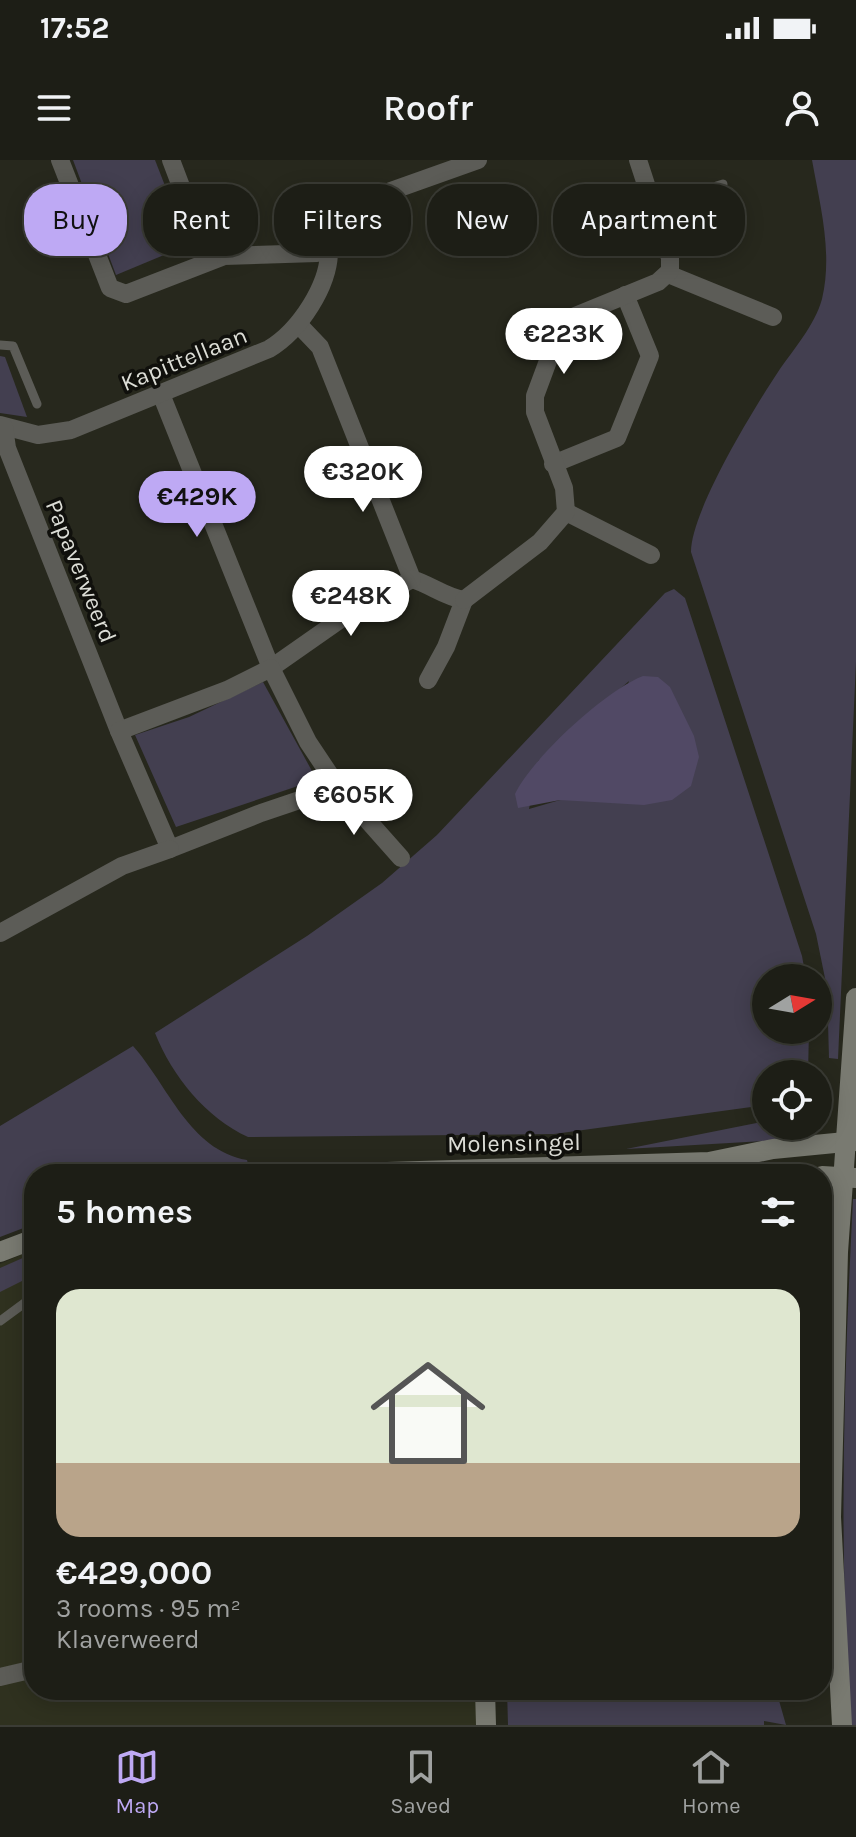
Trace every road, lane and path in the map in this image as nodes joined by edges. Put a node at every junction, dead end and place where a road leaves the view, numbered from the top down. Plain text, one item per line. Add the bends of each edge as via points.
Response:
1 (60, 160) edge
2 (171, 160) edge
3 (478, 160) edge
4 (638, 160) edge
5 (411, 184) edge
6 (646, 184) edge
7 (274, 254) edge
8 (329, 256) edge
9 (669, 256) edge
10 (209, 260) junction
11 (668, 274) junction
12 (625, 295) junction
13 (773, 317) dead end
14 (299, 325) junction
15 (0, 345) edge
16 (161, 394) junction
17 (37, 404) dead end
18 (2, 426) edge
19 (553, 464) junction
20 (566, 512) junction
21 (651, 555) dead end
22 (412, 579) junction
23 (464, 600) junction
24 (271, 668) junction
25 (428, 680) dead end
26 (119, 731) junction
27 (338, 787) junction
28 (170, 849) junction
29 (401, 858) dead end
30 (0, 910) edge
31 (5, 930) edge
32 (856, 998) edge
33 (852, 1141) edge
34 (709, 1162) junction
35 (664, 1164) edge
36 (718, 1164) edge
37 (850, 1177) edge
38 (24, 1243) edge
39 (0, 1252) edge
40 (24, 1303) edge
41 (0, 1321) edge
42 (832, 1473) edge
43 (832, 1537) edge
44 (24, 1671) edge
45 (0, 1677) edge
46 (485, 1700) edge
47 (832, 1700) edge
48 (841, 1718) edge
49 (486, 1725) edge

1 - 10 street via 116,293 126,294
2 - 10 street
3 - 5 street, Kapittellaan
4 - 6 street
7 - 10 street
8 - 14 street, Kapittellaan
9 - 11 street
11 - 12 street
11 - 13 street
12 - 19 street via 575,316 558,334 535,396 539,429
12 - 19 street via 650,356 617,438
14 - 16 street, Kapittellaan via 269,349
14 - 22 street via 320,347
15 - 17 lane via 13,346
16 - 18 street, Kapittellaan via 58,433 38,435
16 - 24 street
18 - 26 street, Papaverweerd
19 - 20 street via 564,488
20 - 21 street
20 - 23 street via 540,542
22 - 23 street
22 - 24 street via 341,619
23 - 25 street
24 - 26 street
24 - 27 street via 308,742
26 - 28 street, Papaverweerd
27 - 28 street
27 - 29 street
28 - 31 street via 122,866
30 - 31 street
32 - 33 street
33 - 34 street, Molensingel
33 - 37 street
34 - 35 street, Molensingel
34 - 36 street, Molensingel
37 - 42 street via 836,1297
38 - 39 street
40 - 41 lane
43 - 48 street
44 - 45 street
46 - 49 street
47 - 48 street

